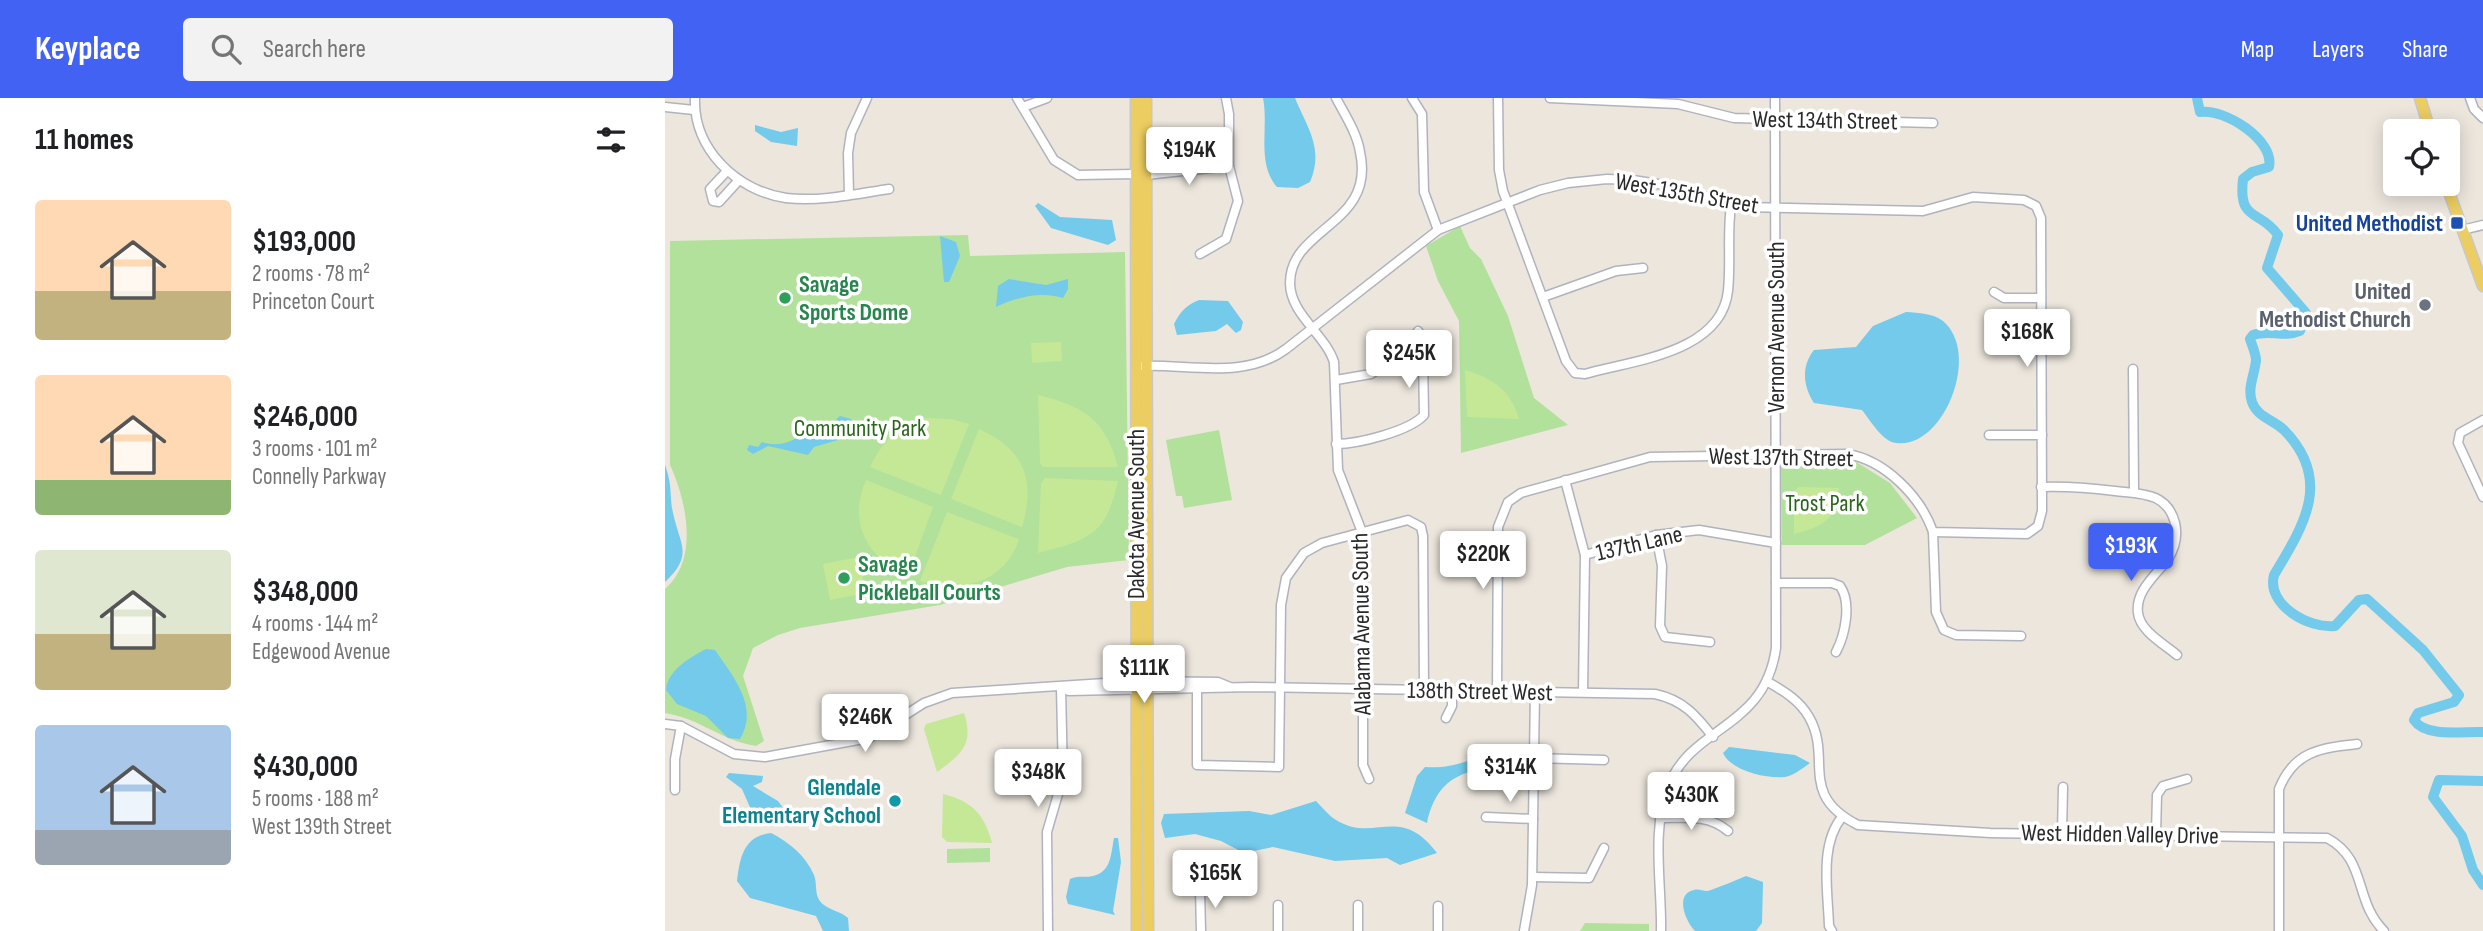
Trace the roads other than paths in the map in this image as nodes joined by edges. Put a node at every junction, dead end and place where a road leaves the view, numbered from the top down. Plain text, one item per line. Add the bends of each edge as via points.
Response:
1 (695, 98) edge
2 (867, 98) edge
3 (1017, 98) edge
4 (1047, 98) edge
5 (1136, 98) edge
6 (1146, 98) edge
7 (1226, 98) edge
8 (1337, 98) edge
9 (1412, 98) edge
10 (1498, 98) edge
11 (1550, 98) edge
12 (1775, 98) edge
13 (2420, 98) edge
14 (2470, 98) edge
15 (665, 107) edge
16 (1023, 107) junction
17 (694, 110) junction
18 (2483, 118) edge
19 (1774, 119) junction
20 (2426, 119) edge
21 (1933, 123) dead end
22 (1229, 166) junction
23 (727, 171) junction
24 (1140, 174) junction
25 (739, 180) junction
26 (889, 190) dead end
27 (849, 195) junction
28 (2451, 196) edge
29 (1507, 203) junction
30 (1731, 205) junction
31 (1776, 207) junction
32 (2483, 225) edge
33 (1438, 230) junction
34 (2462, 230) junction
35 (1200, 254) dead end
36 (1643, 268) dead end
37 (2483, 286) edge
38 (1994, 292) dead end
39 (1543, 297) junction
40 (2041, 298) junction
41 (1313, 327) junction
42 (1415, 353) junction
43 (1141, 366) junction
44 (2133, 369) dead end
45 (1336, 380) junction
46 (2483, 420) edge
47 (1989, 435) dead end
48 (2042, 435) junction
49 (1336, 444) junction
50 (1776, 454) junction
51 (1565, 480) junction
52 (2041, 487) junction
53 (2134, 491) junction
54 (2483, 497) edge
55 (1362, 532) junction
56 (1933, 532) junction
57 (1656, 535) junction
58 (1776, 543) junction
59 (1585, 555) junction
60 (1776, 583) junction
61 (2021, 636) dead end
62 (1710, 642) dead end
63 (1836, 652) dead end
64 (2177, 655) dead end
65 (1768, 682) junction
66 (1141, 686) junction
67 (1197, 686) junction
68 (1279, 687) junction
69 (1061, 688) junction
70 (1363, 689) junction
71 (1424, 690) junction
72 (1452, 690) junction
73 (1497, 691) junction
74 (1535, 692) junction
75 (1583, 692) junction
76 (1446, 718) dead end
77 (665, 724) edge
78 (681, 726) junction
79 (1713, 737) junction
80 (2357, 744) dead end
81 (1534, 758) junction
82 (1604, 760) dead end
83 (1369, 779) dead end
84 (2187, 779) dead end
85 (2063, 787) dead end
86 (675, 790) dead end
87 (1486, 817) dead end
88 (1842, 817) junction
89 (1660, 818) junction
90 (1533, 819) junction
91 (1728, 831) dead end
92 (2062, 832) junction
93 (2156, 834) junction
94 (2279, 836) junction
95 (1604, 848) dead end
96 (1533, 877) junction
97 (1200, 889) dead end
98 (1278, 905) dead end
99 (1358, 905) dead end
100 (1438, 906) dead end
101 (1831, 929) edge
102 (1048, 931) edge
103 (1137, 931) edge
104 (1148, 931) edge
105 (1201, 931) edge
106 (1278, 931) edge
107 (1357, 931) edge
108 (1438, 931) edge
109 (1524, 931) edge
110 (1661, 931) edge
111 (2279, 931) edge
112 (2384, 931) edge

1 - 17 street
2 - 27 street via 851,133
3 - 16 street
4 - 16 street
5 - 24 main road, Dakota Avenue South
6 - 24 main road, Dakota Avenue South
7 - 22 street
8 - 41 street, Alabama Avenue South via 1359,145 1361,174 1348,209 1301,251 1293,266 1294,300
9 - 33 street via 1422,114 1424,192
10 - 29 street via 1499,170
11 - 19 street, West 134th Street via 1678,104 1734,118
12 - 19 street, Vernon Avenue South
13 - 20 main road
14 - 18 street
15 - 17 street
16 - 24 street via 1054,160 1078,175
17 - 23 street via 701,135
19 - 21 street, West 134th Street
19 - 31 street, Vernon Avenue South
22 - 24 street
22 - 35 street via 1238,194 1237,209 1226,239
23 - 25 street
23 - 25 street via 710,189 713,201 726,198
24 - 43 main road, Dakota Avenue South
25 - 27 street via 786,198
26 - 27 street
28 - 34 main road
29 - 30 street, West 135th Street via 1555,186 1607,179 1664,185
29 - 33 street, West 135th Street
29 - 39 street
30 - 31 street, West 135th Street
30 - 39 street via 1728,291 1721,313 1709,331 1684,346 1575,373 1566,361
31 - 40 street, West 135th Street via 1923,211 1972,197 2024,200 2036,206 2041,218
31 - 50 street, Vernon Avenue South
32 - 34 street
33 - 41 street, West 135th Street
34 - 37 main road
36 - 39 street via 1616,271
38 - 40 street via 2004,298
40 - 48 street
41 - 43 street, West 135th Street via 1279,354 1250,366
41 - 45 street, Alabama Avenue South via 1332,353
42 - 42 street via 1418,331 1423,340
42 - 45 street via 1371,374
42 - 49 street via 1424,415 1415,425
43 - 66 main road, Dakota Avenue South
44 - 53 street
45 - 49 street, Alabama Avenue South
46 - 54 street via 2460,433 2458,443
47 - 48 street
48 - 52 street
49 - 55 street, Alabama Avenue South via 1339,477
50 - 51 street, West 137th Street via 1665,455
50 - 56 street, West 137th Street via 1847,454 1872,462 1916,500
50 - 58 street, Vernon Avenue South
51 - 59 street
51 - 73 street, West 137th Street via 1529,490 1508,502 1498,527
52 - 53 street
52 - 56 street via 2038,526 2027,534
53 - 64 street via 2161,501 2175,522 2174,546 2139,597 2137,610 2146,629
55 - 68 street via 1304,553 1286,578
55 - 70 street, Alabama Avenue South
55 - 71 street via 1413,522 1421,527
56 - 61 street via 1936,612 1944,630 1956,635
57 - 58 street, 137th Lane via 1699,530
57 - 59 street, 137th Lane
57 - 62 street via 1662,566 1660,626 1665,637
58 - 60 street, Vernon Avenue South
59 - 75 street
60 - 63 street via 1840,586 1845,594 1844,637
60 - 65 street, Vernon Avenue South via 1776,648
65 - 79 street, Vernon Avenue South via 1754,704
65 - 88 street via 1793,697 1809,718 1819,780
66 - 67 street, 138th Street West
66 - 69 street, 138th Street West
66 - 103 main road, Dakota Avenue South
66 - 104 main road, Dakota Avenue South
67 - 68 street, 138th Street West
67 - 68 street via 1197,765 1279,767
68 - 70 street, 138th Street West
69 - 78 street, 138th Street West via 941,695 869,738 765,757 734,754
69 - 102 street via 1063,777 1047,832
70 - 71 street, 138th Street West
70 - 83 street, Alabama Avenue South via 1363,765
71 - 72 street, 138th Street West
72 - 73 street, 138th Street West
72 - 76 street
73 - 74 street, 138th Street West
74 - 75 street, 138th Street West
74 - 81 street
75 - 79 street, 138th Street West via 1670,698 1691,709
77 - 78 street
78 - 86 street
79 - 89 street, Vernon Avenue South via 1685,758 1668,785
80 - 94 street via 2311,751 2284,775 2279,789
81 - 82 street
81 - 90 street
84 - 93 street via 2163,786 2158,795
85 - 92 street
87 - 90 street
88 - 92 street, West Hidden Valley Drive via 1874,828
88 - 101 street via 1828,844
89 - 91 street via 1703,818
89 - 110 street, Vernon Avenue South
90 - 96 street
92 - 93 street, West Hidden Valley Drive
93 - 94 street, West Hidden Valley Drive
94 - 111 street
94 - 112 street, West Hidden Valley Drive via 2326,838 2340,845 2353,859 2370,914
95 - 96 street via 1589,878
96 - 109 street
97 - 105 street
98 - 106 street
99 - 107 street
100 - 108 street

